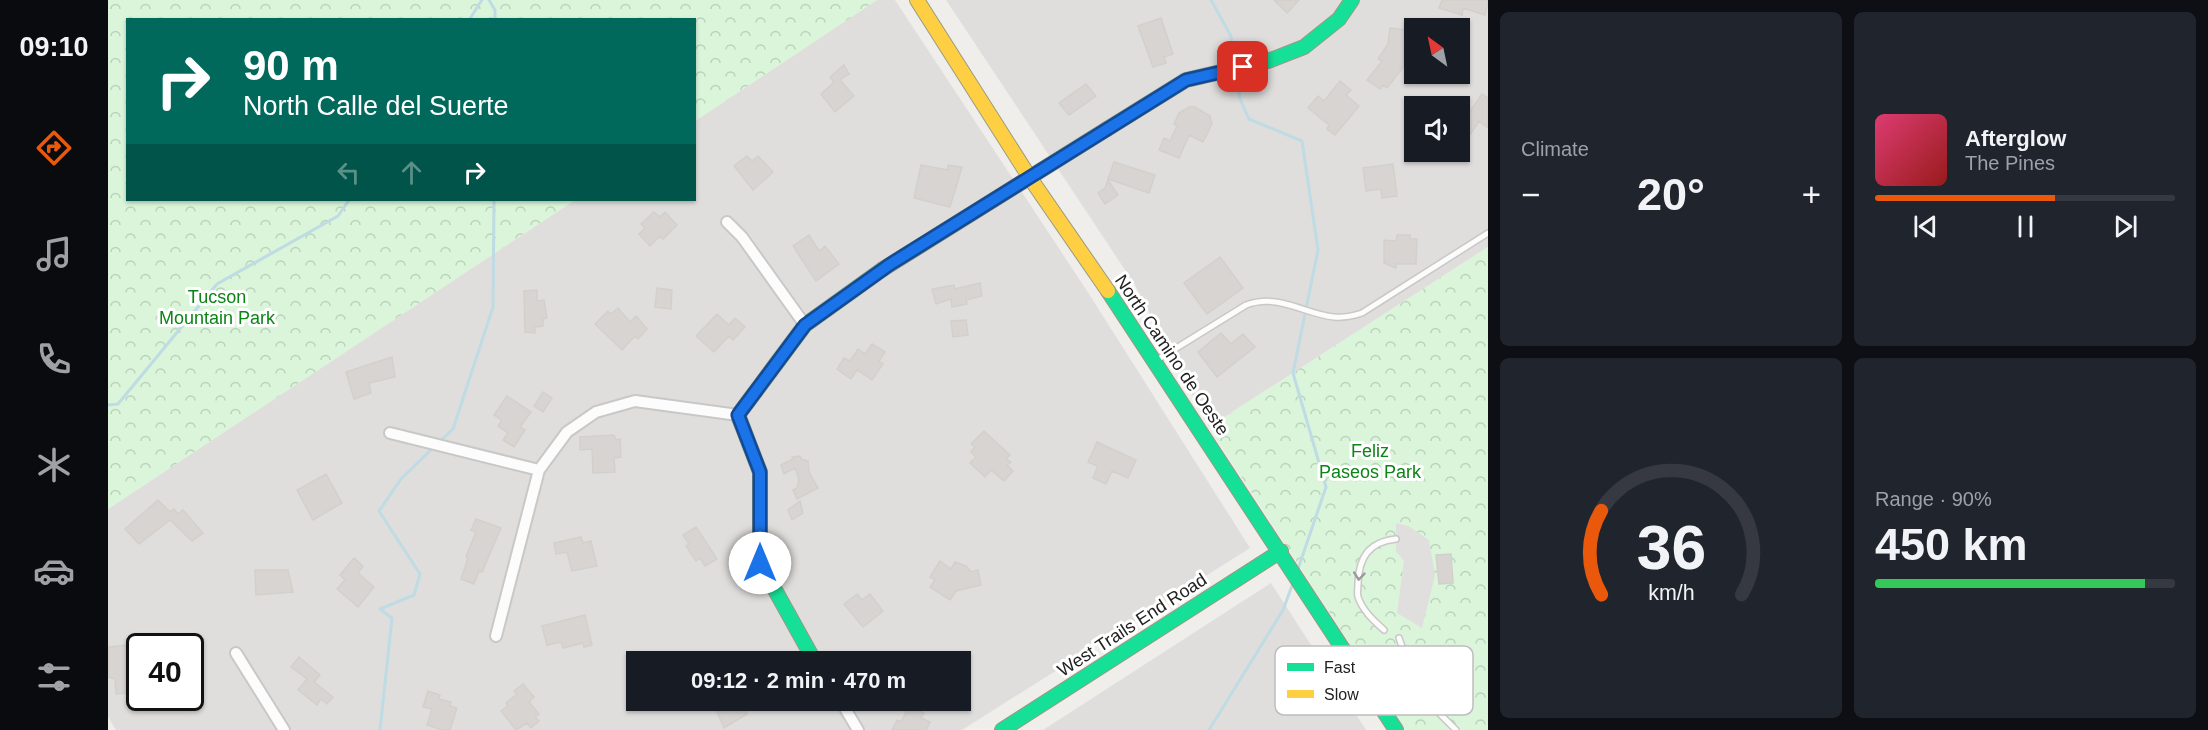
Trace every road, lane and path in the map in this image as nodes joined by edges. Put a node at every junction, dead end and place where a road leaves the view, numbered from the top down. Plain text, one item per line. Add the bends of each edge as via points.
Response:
1 (917, 0) edge
2 (1352, 0) edge
3 (1030, 178) junction
4 (727, 222) dead end
5 (1488, 233) edge
6 (805, 325) junction
7 (1155, 361) junction
8 (738, 415) junction
9 (390, 433) dead end
10 (539, 470) junction
11 (1396, 540) dead end
12 (1281, 551) junction
13 (1384, 630) dead end
14 (496, 636) dead end
15 (1399, 638) dead end
16 (1342, 646) edge
17 (1402, 646) edge
18 (809, 651) edge
19 (236, 653) dead end
20 (847, 711) edge
21 (1386, 715) edge
22 (1442, 715) edge
23 (284, 730) edge
24 (858, 730) edge
25 (1002, 730) edge
26 (1396, 730) edge
27 (1455, 730) edge

1 - 3 street, North Camino de Oeste
2 - 3 street via 1339,19 1304,47 1268,61 1186,80
3 - 6 street via 889,265
3 - 7 street, North Camino de Oeste
4 - 6 street
5 - 7 lane via 1362,313 1333,317 1257,301
6 - 8 street
7 - 12 street, North Camino de Oeste
8 - 10 street via 635,401 596,412 567,432
8 - 18 street via 760,472 760,563
9 - 10 street
10 - 14 street
11 -> 13 lane via 1384,540 1369,549 1359,568 1357,595 1367,615
12 - 16 street, North Camino de Oeste
12 - 25 street, West Trails End Road
15 - 17 lane
19 - 23 street
20 - 24 street
21 - 26 street, North Camino de Oeste
22 - 27 lane

